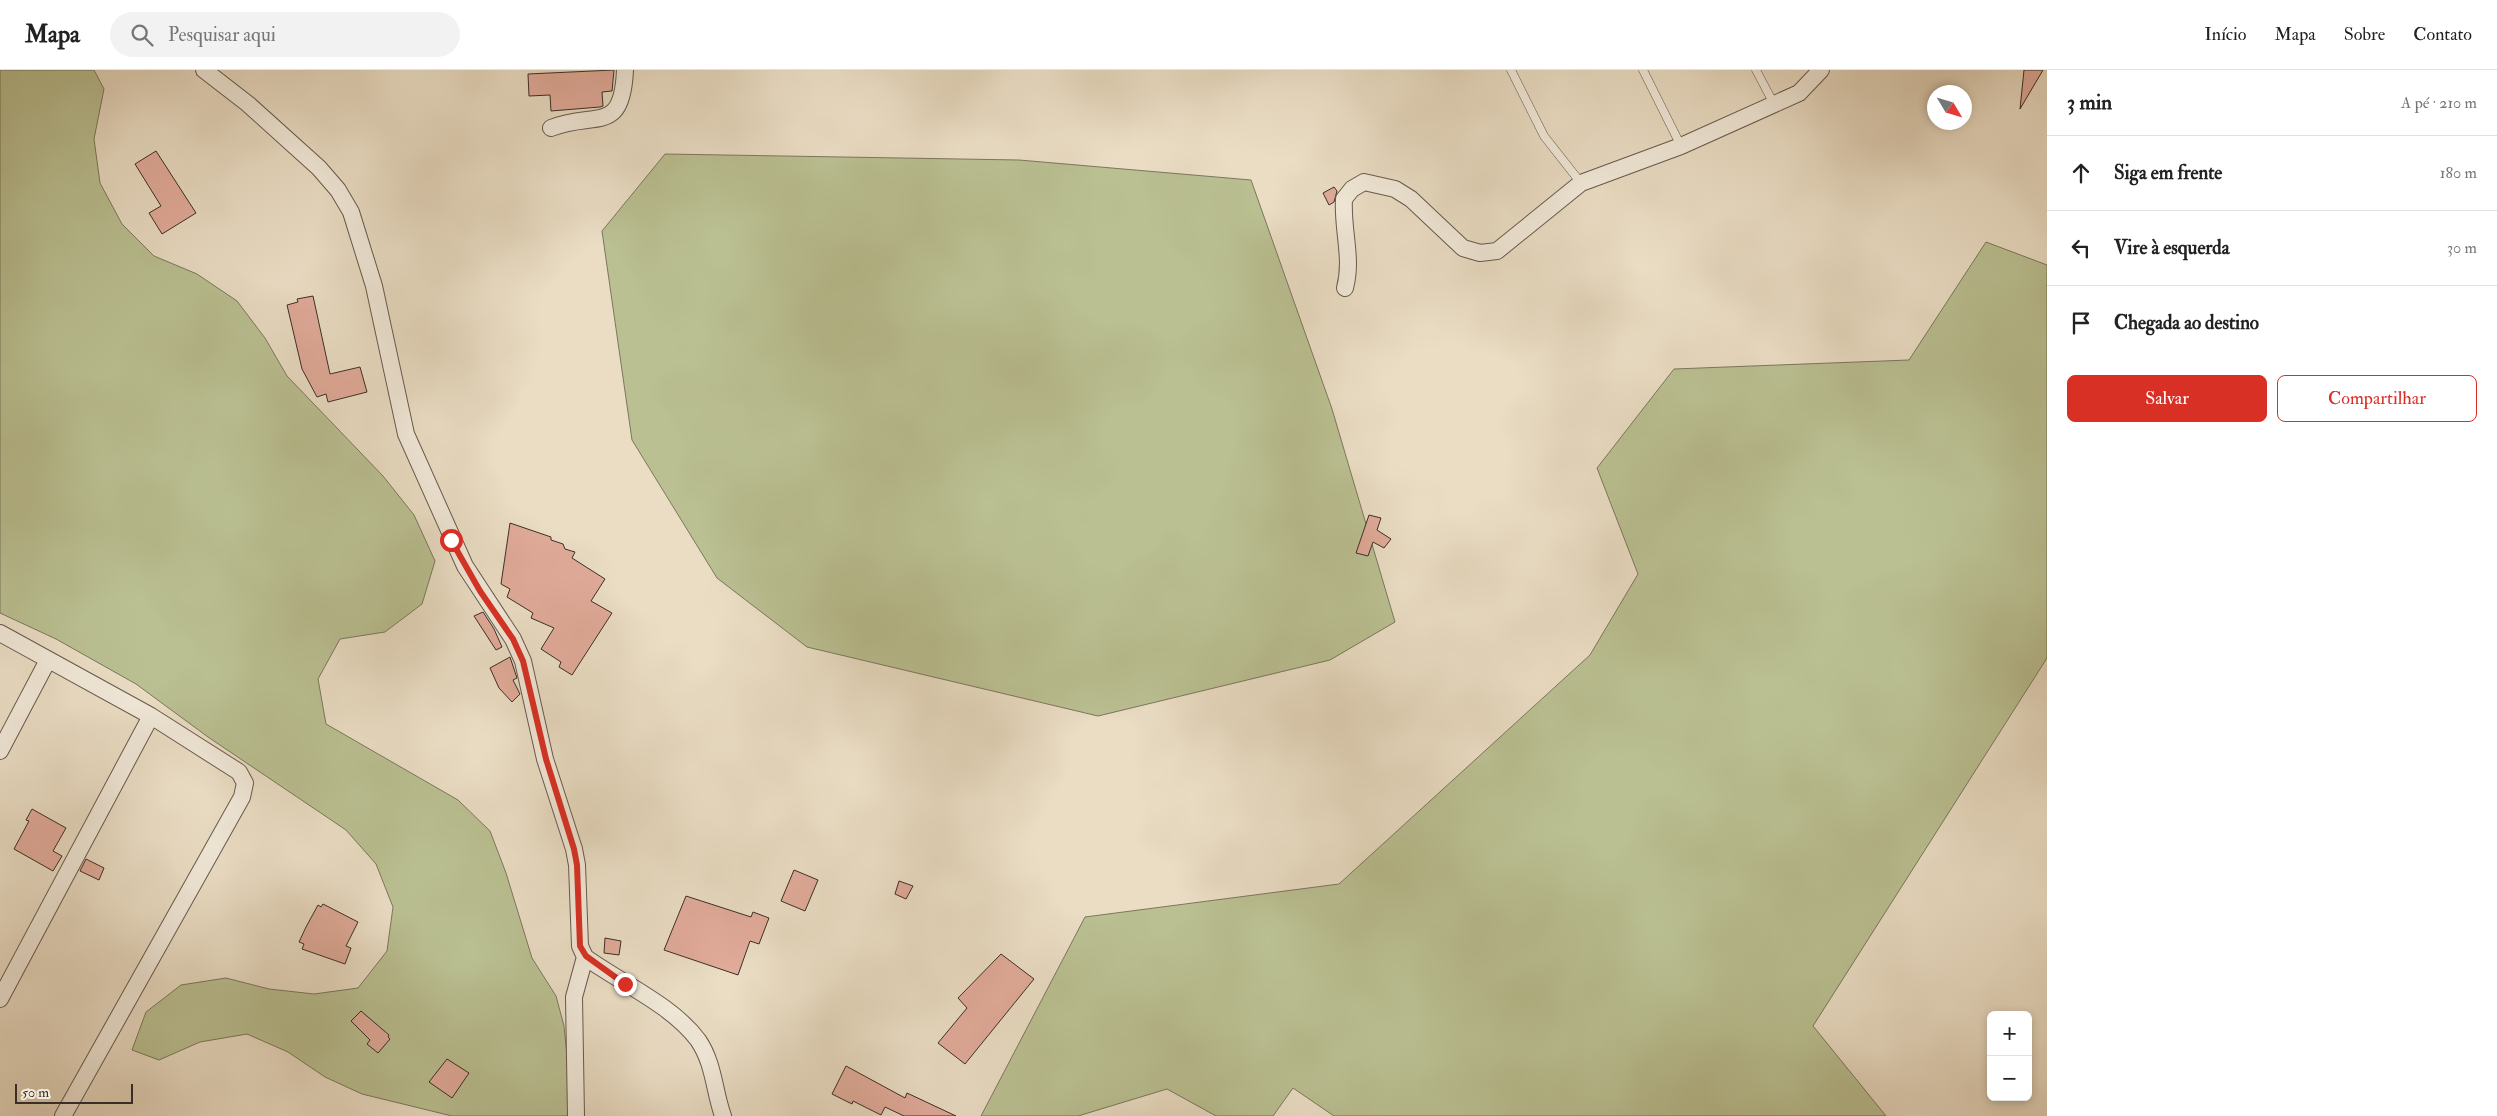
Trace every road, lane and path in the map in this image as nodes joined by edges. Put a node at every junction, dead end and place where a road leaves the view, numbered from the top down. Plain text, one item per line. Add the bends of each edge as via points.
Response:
1 (204, 70) edge
2 (626, 70) edge
3 (1512, 70) edge
4 (1643, 70) edge
5 (1756, 70) edge
6 (1821, 70) edge
7 (1774, 104) junction
8 (551, 128) dead end
9 (1681, 146) junction
10 (1581, 182) junction
11 (1345, 288) dead end
12 (0, 633) edge
13 (48, 660) junction
14 (151, 716) junction
15 (0, 751) edge
16 (586, 956) junction
17 (0, 999) edge
18 (63, 1116) edge
19 (576, 1116) edge
20 (723, 1116) edge

1 - 16 street via 248,104 319,168 338,190 350,212 374,286 406,434 456,549 513,639 523,661 546,759 574,849 580,946
2 - 8 street via 620,106 613,114 565,122
3 - 10 lane via 1544,136
4 - 9 lane
5 - 7 lane
6 - 7 street via 1799,93
7 - 9 street
9 - 10 street
10 - 11 street via 1497,251 1480,253 1463,248 1411,199 1395,189 1364,182 1344,199 1349,258
12 - 13 street
13 - 14 street
13 - 15 street
14 - 17 street
14 - 18 street via 239,772 245,783 242,797
16 - 19 street via 574,997
16 - 20 street via 679,1020 699,1041 715,1078

